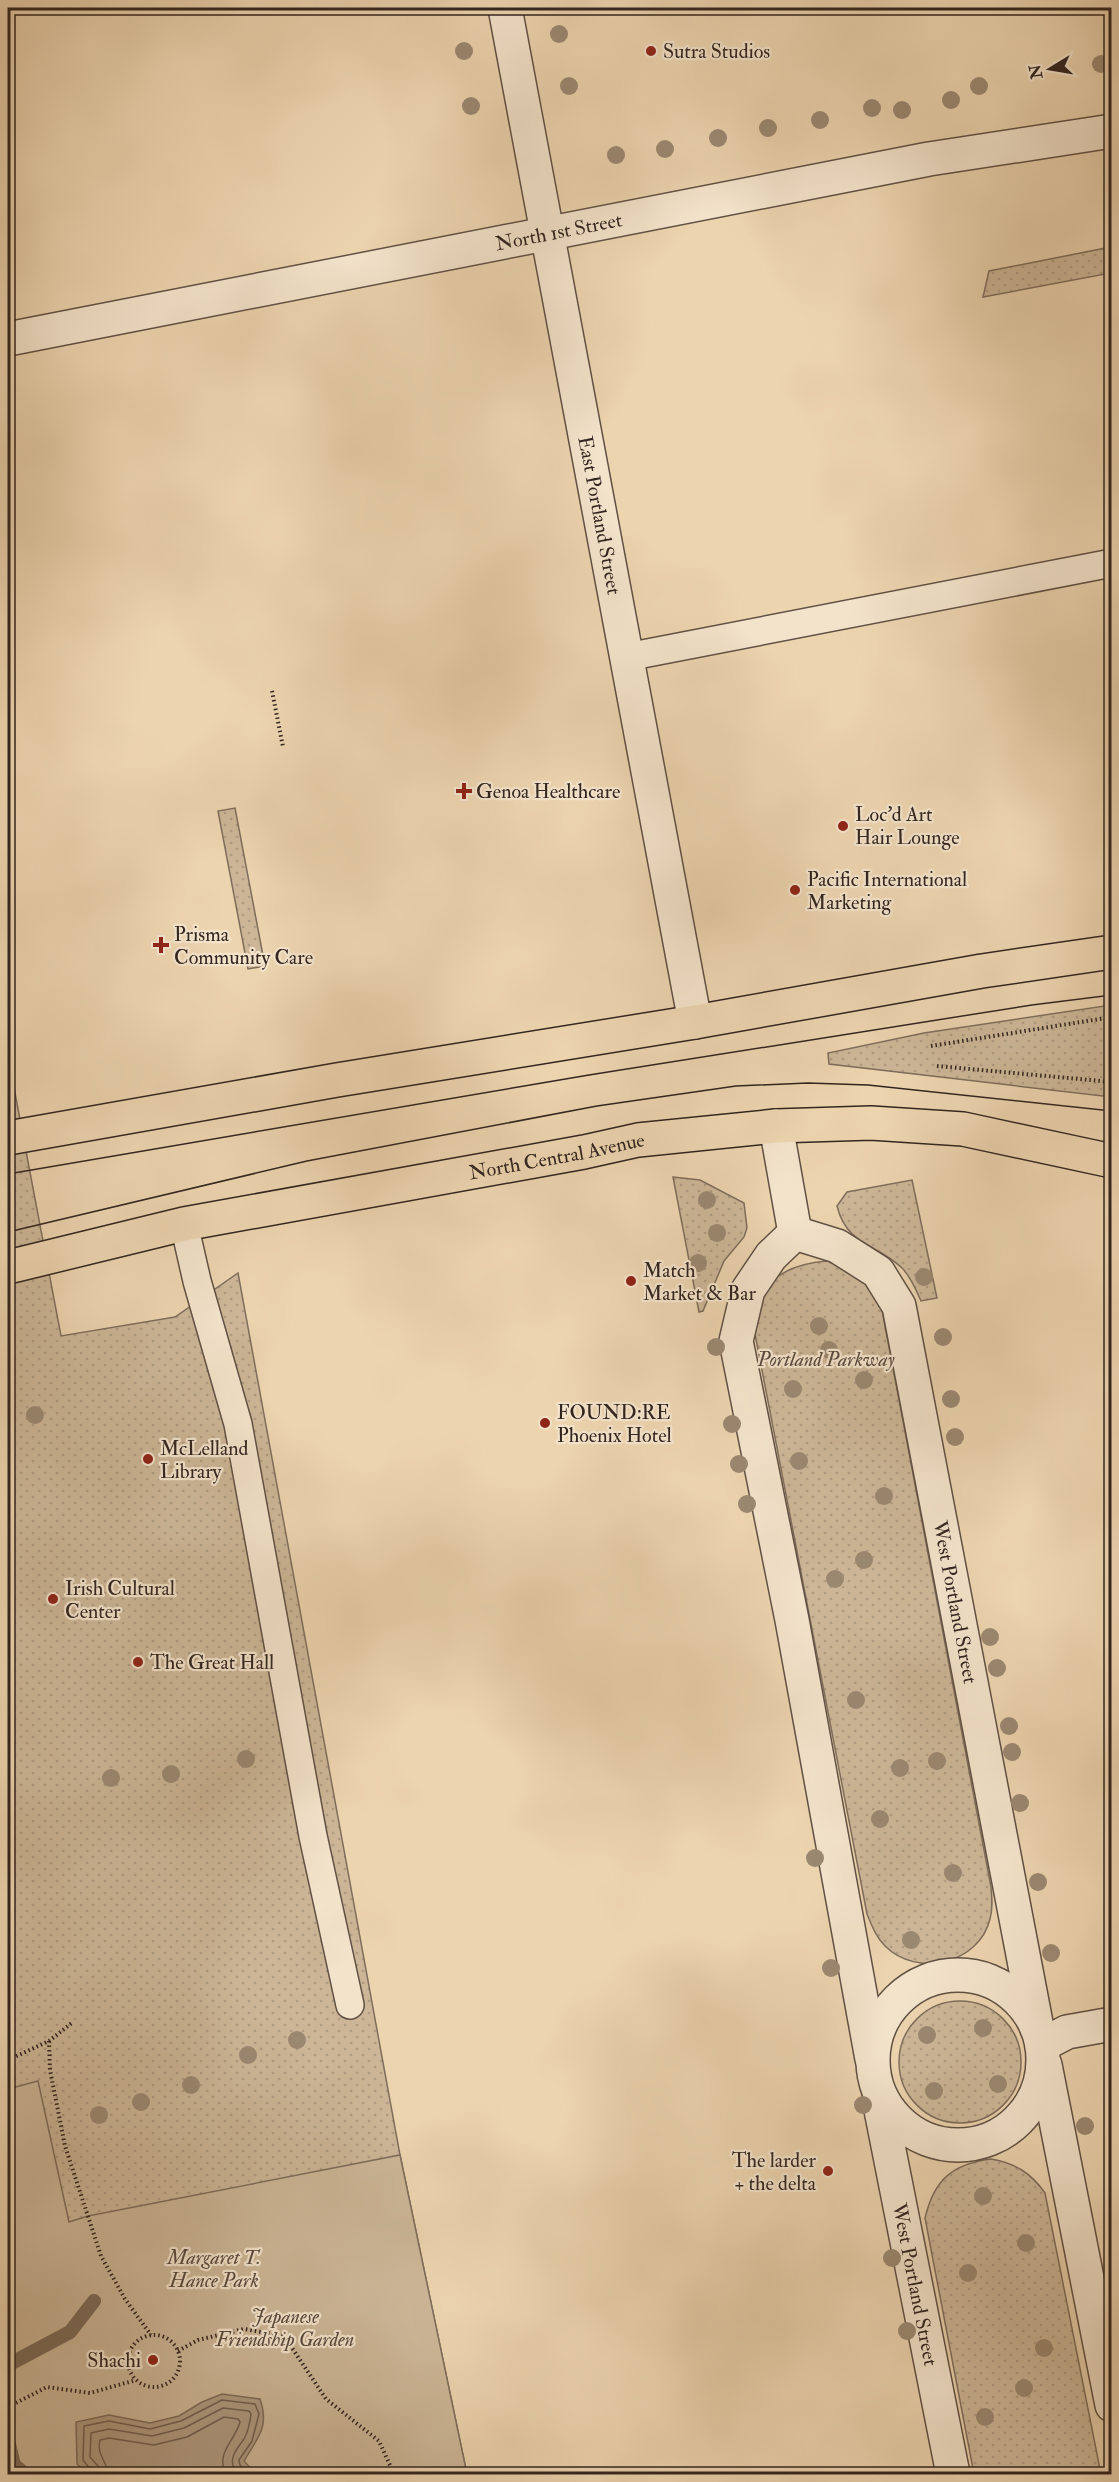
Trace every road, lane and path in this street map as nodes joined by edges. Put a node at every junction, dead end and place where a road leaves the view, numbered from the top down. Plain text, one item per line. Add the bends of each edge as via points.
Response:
1 (505, 8) edge
2 (1112, 131) edge
3 (548, 235) junction
4 (8, 339) edge
5 (1112, 563) edge
6 (627, 657) junction
7 (272, 691) dead end
8 (283, 747) dead end
9 (1112, 952) edge
10 (1112, 1017) edge
11 (694, 1022) junction
12 (930, 1046) dead end
13 (937, 1066) dead end
14 (1112, 1082) edge
15 (776, 1126) junction
16 (8, 1138) edge
17 (1112, 1161) edge
18 (184, 1224) junction
19 (795, 1233) junction
20 (8, 1267) edge
21 (350, 2005) dead end
22 (73, 2022) dead end
23 (1112, 2024) edge
24 (49, 2041) junction
25 (1041, 2045) junction
26 (872, 2059) junction
27 (8, 2060) edge
28 (878, 2092) junction
29 (151, 2335) junction
30 (178, 2351) junction
31 (136, 2380) junction
32 (1112, 2405) edge
33 (8, 2407) edge
34 (394, 2475) edge
35 (953, 2475) edge

1 - 3 street, East Portland Street
2 - 3 street, North 1st Street via 928,159
3 - 4 street, North 1st Street
3 - 6 street, East Portland Street
5 - 6 lane
6 - 11 street, East Portland Street
7 - 8 path
9 - 11 main road
10 - 12 path
11 - 16 main road
13 - 14 path
15 - 17 main road, North Central Avenue via 871,1123 963,1129
15 - 18 main road, North Central Avenue via 638,1140
15 - 19 street
18 - 20 main road, North Central Avenue
18 - 21 lane via 196,1281 238,1424 313,1836
19 - 25 street, West Portland Street via 837,1246 878,1272 899,1306
19 - 26 street, West Portland Street via 771,1256 748,1290 736,1341 792,1620
22 - 24 path
23 - 25 street via 1067,2032
24 - 27 path
24 - 29 path via 50,2070 65,2146 101,2256 125,2300
25 - 26 street, West Portland Street via 1022,2003 999,1985 971,1975 942,1976 914,1986 892,2005 877,2030
25 - 28 street, West Portland Street via 1038,2090 1023,2115 1001,2134 974,2145 944,2146 916,2136 893,2117
25 - 32 street, West Portland Street
26 - 28 street, West Portland Street
28 - 35 street, West Portland Street
29 - 30 path via 167,2338
29 - 31 path via 142,2337 130,2348 127,2365
30 - 31 path via 178,2368 168,2382 152,2387
30 - 34 path via 198,2340 244,2329 284,2336 326,2399 379,2441
31 - 33 path via 90,2393 47,2387

